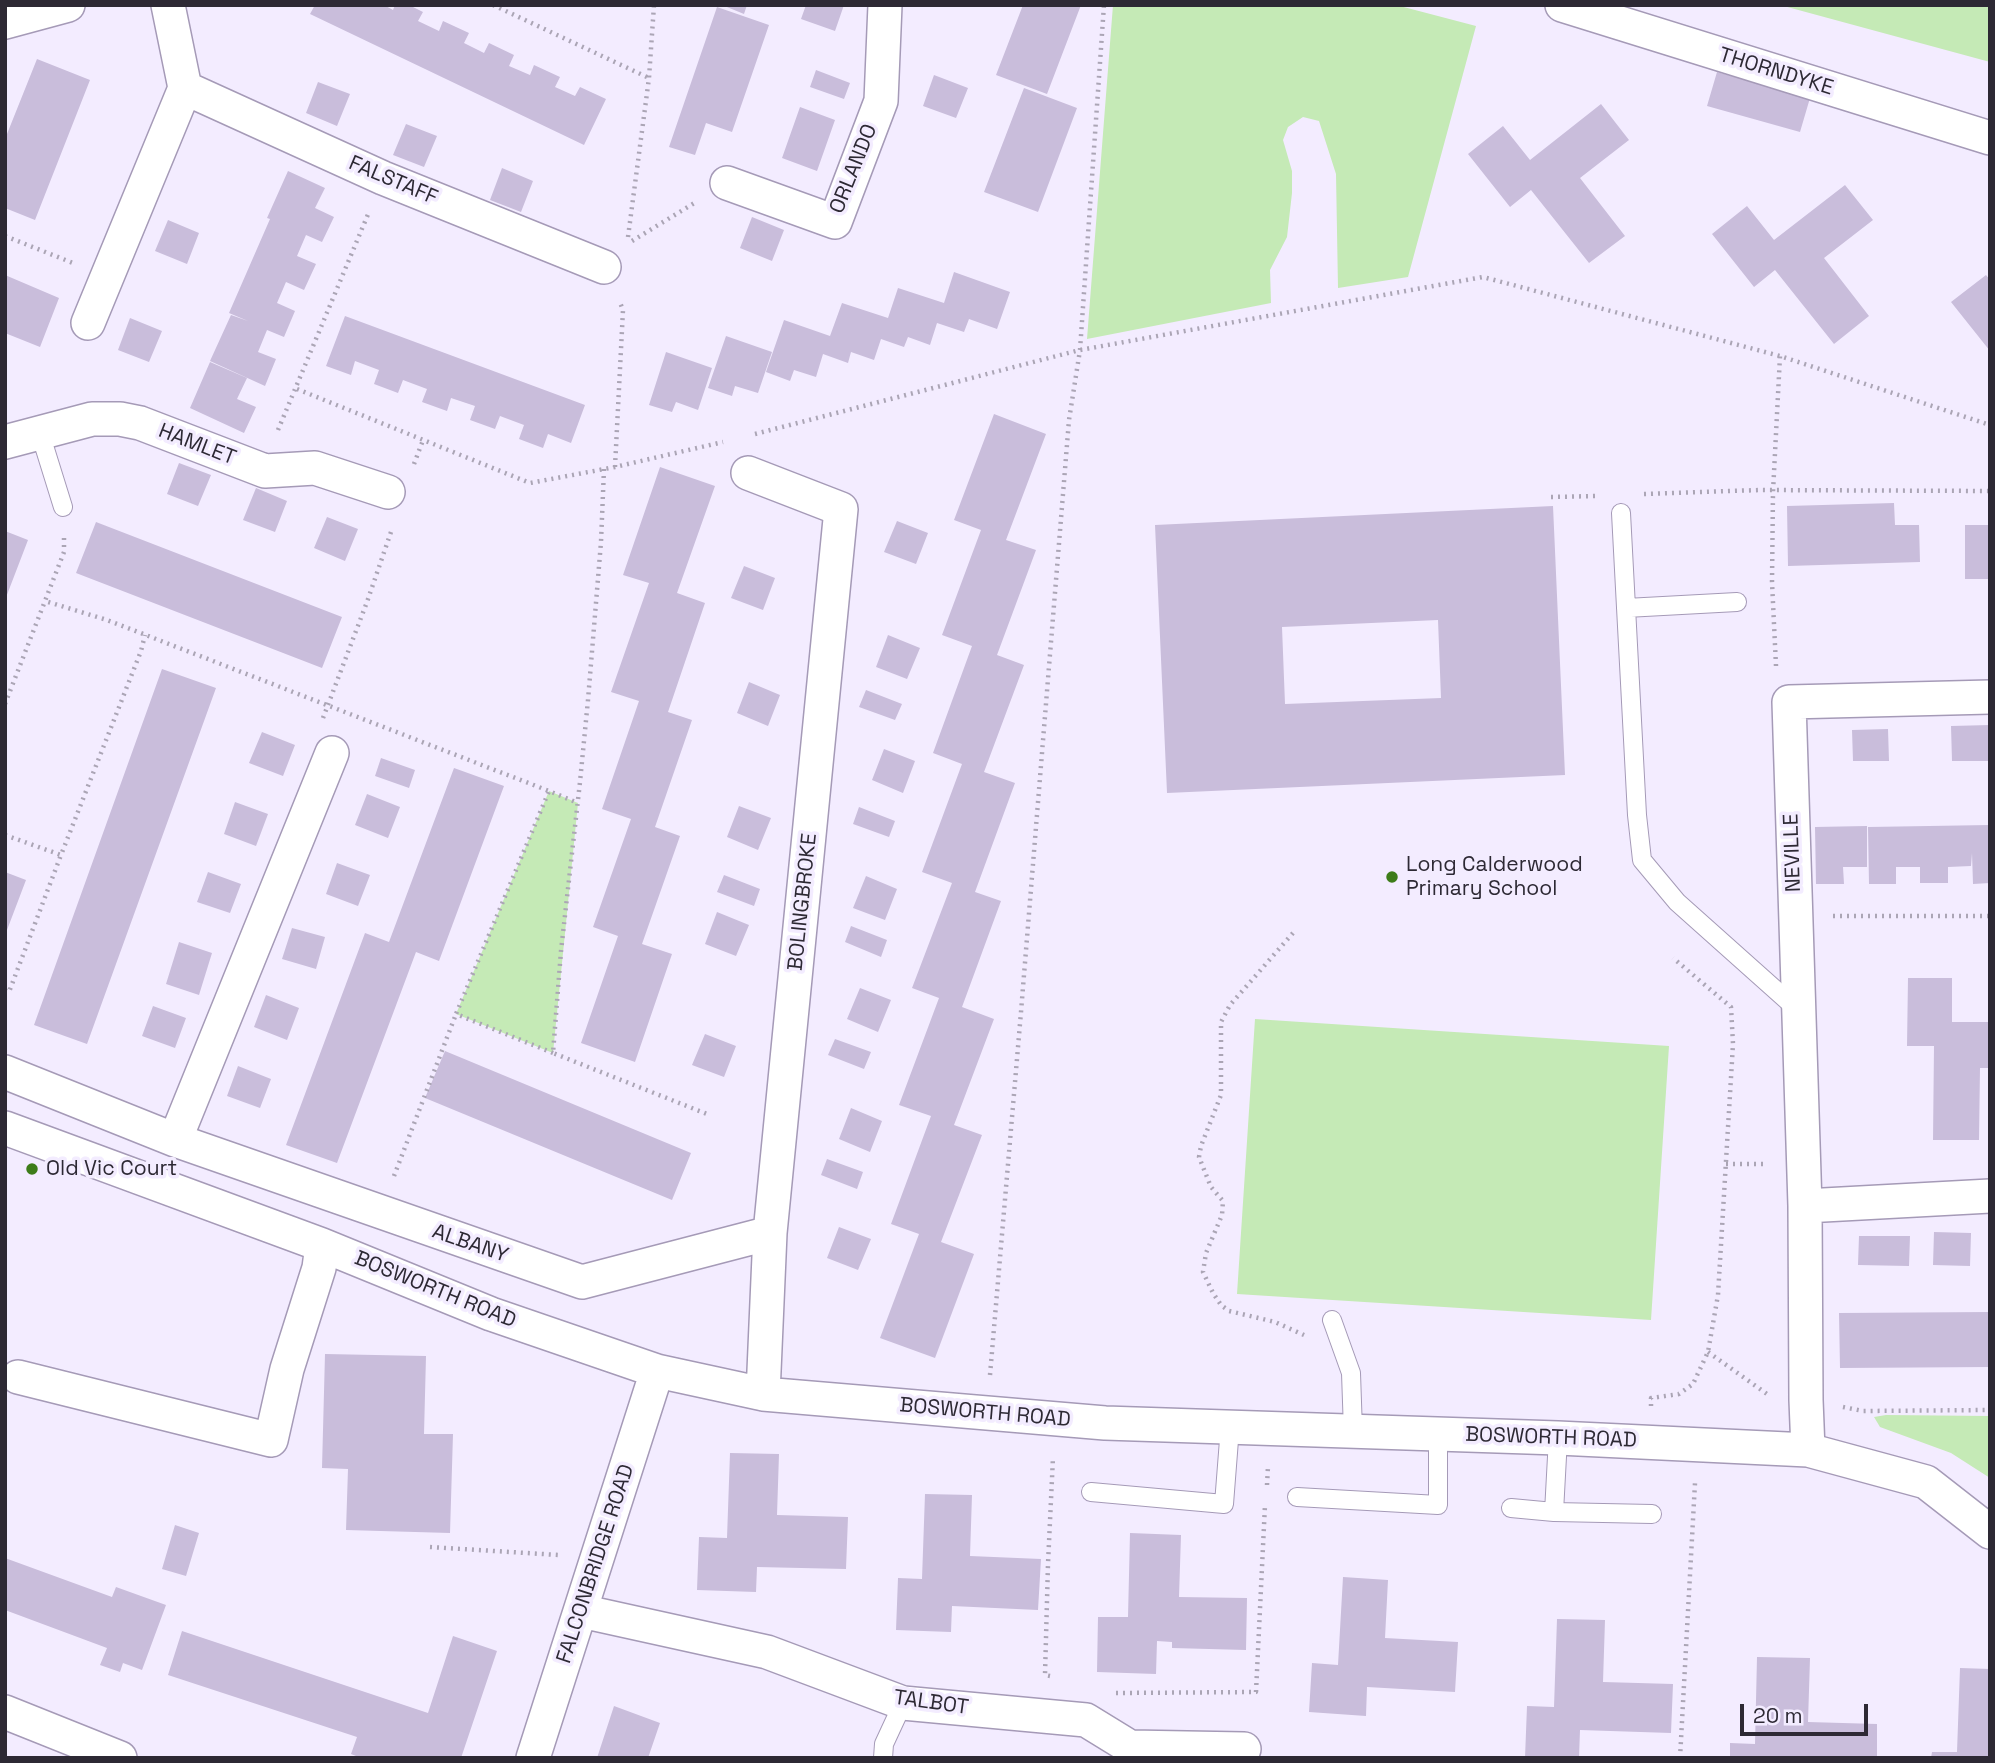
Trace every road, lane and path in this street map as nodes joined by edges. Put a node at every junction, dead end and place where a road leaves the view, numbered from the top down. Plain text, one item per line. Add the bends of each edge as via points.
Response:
1 (68, 5) edge
2 (168, 5) edge
3 (493, 5) edge
4 (654, 5) edge
5 (885, 5) edge
6 (1104, 5) edge
7 (1562, 5) edge
8 (5, 22) edge
9 (649, 78) junction
10 (185, 88) junction
11 (1990, 138) edge
12 (383, 178) junction
13 (727, 183) joint
14 (5, 236) edge
15 (73, 262) dead end
16 (604, 267) joint
17 (88, 323) dead end
18 (1080, 350) junction
19 (1780, 356) junction
20 (1990, 425) edge
21 (40, 433) junction
22 (751, 435) dead end
23 (5, 442) edge
24 (725, 442) dead end
25 (615, 467) junction
26 (604, 469) junction
27 (748, 473) dead end
28 (1990, 491) edge
29 (388, 492) dead end
30 (1773, 492) junction
31 (1606, 495) dead end
32 (1632, 495) dead end
33 (1551, 497) dead end
34 (63, 507) joint
35 (1621, 513) dead end
36 (388, 541) dead end
37 (46, 601) junction
38 (1737, 602) dead end
39 (1626, 608) junction
40 (145, 635) junction
41 (1990, 697) edge
42 (1788, 702) junction
43 (5, 704) edge
44 (328, 706) junction
45 (332, 753) dead end
46 (549, 791) junction
47 (578, 803) junction
48 (5, 835) edge
49 (61, 855) junction
50 (1795, 916) junction
51 (1990, 916) edge
52 (1293, 933) dead end
53 (1673, 958) dead end
54 (5, 990) edge
55 (1798, 1010) junction
56 (456, 1014) junction
57 (553, 1053) junction
58 (5, 1072) edge
59 (707, 1114) dead end
60 (5, 1128) edge
61 (175, 1140) junction
62 (400, 1159) dead end
63 (1990, 1196) edge
64 (1805, 1206) junction
65 (770, 1233) junction
66 (321, 1245) junction
67 (1332, 1320) dead end
68 (1306, 1335) dead end
69 (1708, 1352) junction
70 (657, 1371) junction
71 (18, 1377) dead end
72 (763, 1394) junction
73 (1806, 1400) junction
74 (1990, 1410) edge
75 (986, 1413) junction
76 (1353, 1431) junction
77 (1438, 1434) junction
78 (1558, 1438) junction
79 (1230, 1439) junction
80 (1650, 1442) junction
81 (1053, 1447) dead end
82 (1808, 1450) junction
83 (1696, 1472) dead end
84 (1266, 1491) dead end
85 (1091, 1492) dead end
86 (1297, 1497) dead end
87 (1265, 1505) dead end
88 (1511, 1508) dead end
89 (1553, 1512) junction
90 (1652, 1514) dead end
91 (1990, 1532) edge
92 (430, 1547) dead end
93 (598, 1558) junction
94 (581, 1611) junction
95 (1054, 1677) dead end
96 (1108, 1693) dead end
97 (903, 1703) junction
98 (5, 1712) edge
99 (1244, 1749) dead end
100 (120, 1758) edge
101 (533, 1758) edge
102 (883, 1758) edge
103 (1680, 1758) edge

1 - 8 street
2 - 10 street
3 - 9 path
4 - 9 path
5 - 13 street, ORLANDO via 881,101 835,222
6 - 18 path
7 - 11 street, THORNDYKE
9 - 13 path via 627,244
10 - 12 street, FALSTAFF
10 - 17 street
12 - 16 street, FALSTAFF
12 - 26 path via 297,389 530,483
14 - 15 path
16 - 25 path via 623,310
18 - 19 path via 1483,277
18 - 22 path
18 - 75 path via 1069,420
19 - 20 path
19 - 30 path
21 - 23 street, HAMLET
21 - 29 street, HAMLET via 93,419 120,419 265,471 315,468
21 - 34 lane
24 - 25 path
25 - 26 path
26 - 47 path
27 - 65 street, BOLINGBROKE via 841,509
28 - 30 path
30 - 32 path
30 - 42 path via 1776,681
31 - 33 path
34 - 37 path via 64,552
35 - 39 lane
36 - 44 path
37 - 40 path
37 - 43 path
38 - 39 lane
39 - 55 lane via 1642,860 1677,902
40 - 44 path
40 - 49 path
41 - 42 street
42 - 50 street, NEVILLE
44 - 46 path
45 - 61 street
46 - 47 path
46 - 56 path
47 - 57 path
48 - 49 path
49 - 54 path via 9,992
50 - 51 path
50 - 55 street, NEVILLE
52 - 68 path via 1220,1022 1220,1095 1199,1157 1211,1187 1223,1201 1203,1272 1213,1293 1229,1311
53 - 69 path via 1731,1007 1733,1044 1718,1295
55 - 64 street, NEVILLE
56 - 57 path
56 - 62 path
57 - 59 path
58 - 61 street, ALBANY
60 - 66 street, BOSWORTH ROAD
61 - 65 street, ALBANY via 582,1282
63 - 64 street
64 - 73 street, NEVILLE
65 - 72 street, BOLINGBROKE
66 - 70 street, BOSWORTH ROAD via 491,1314
66 - 71 street via 319,1268 287,1368 271,1440
67 - 76 lane via 1351,1373
69 - 73 path via 1771,1398
69 - 80 path via 1693,1384 1679,1394 1651,1398
70 - 72 street, BOSWORTH ROAD
70 - 93 street, FALCONBRIDGE ROAD
72 - 75 street, BOSWORTH ROAD
73 - 74 path via 1863,1411
73 - 82 street, NEVILLE
75 - 79 street, BOSWORTH ROAD
76 - 77 street, BOSWORTH ROAD
76 - 79 street, BOSWORTH ROAD
77 - 78 street, BOSWORTH ROAD
77 - 86 lane via 1438,1505
78 - 80 street, BOSWORTH ROAD
78 - 89 lane
79 - 84 path via 1268,1451
79 - 85 lane via 1224,1504
80 - 82 street, BOSWORTH ROAD
81 - 95 path via 1045,1675
82 - 91 street, BOSWORTH ROAD via 1926,1482
83 - 103 path
87 - 96 path via 1256,1692
88 - 89 lane
89 - 90 lane
92 - 93 path
93 - 94 street, FALCONBRIDGE ROAD
94 - 97 street, TALBOT via 767,1652
94 - 101 street, FALCONBRIDGE ROAD
97 - 99 street, TALBOT via 1086,1720 1130,1747
97 - 102 lane via 884,1744
98 - 100 street

